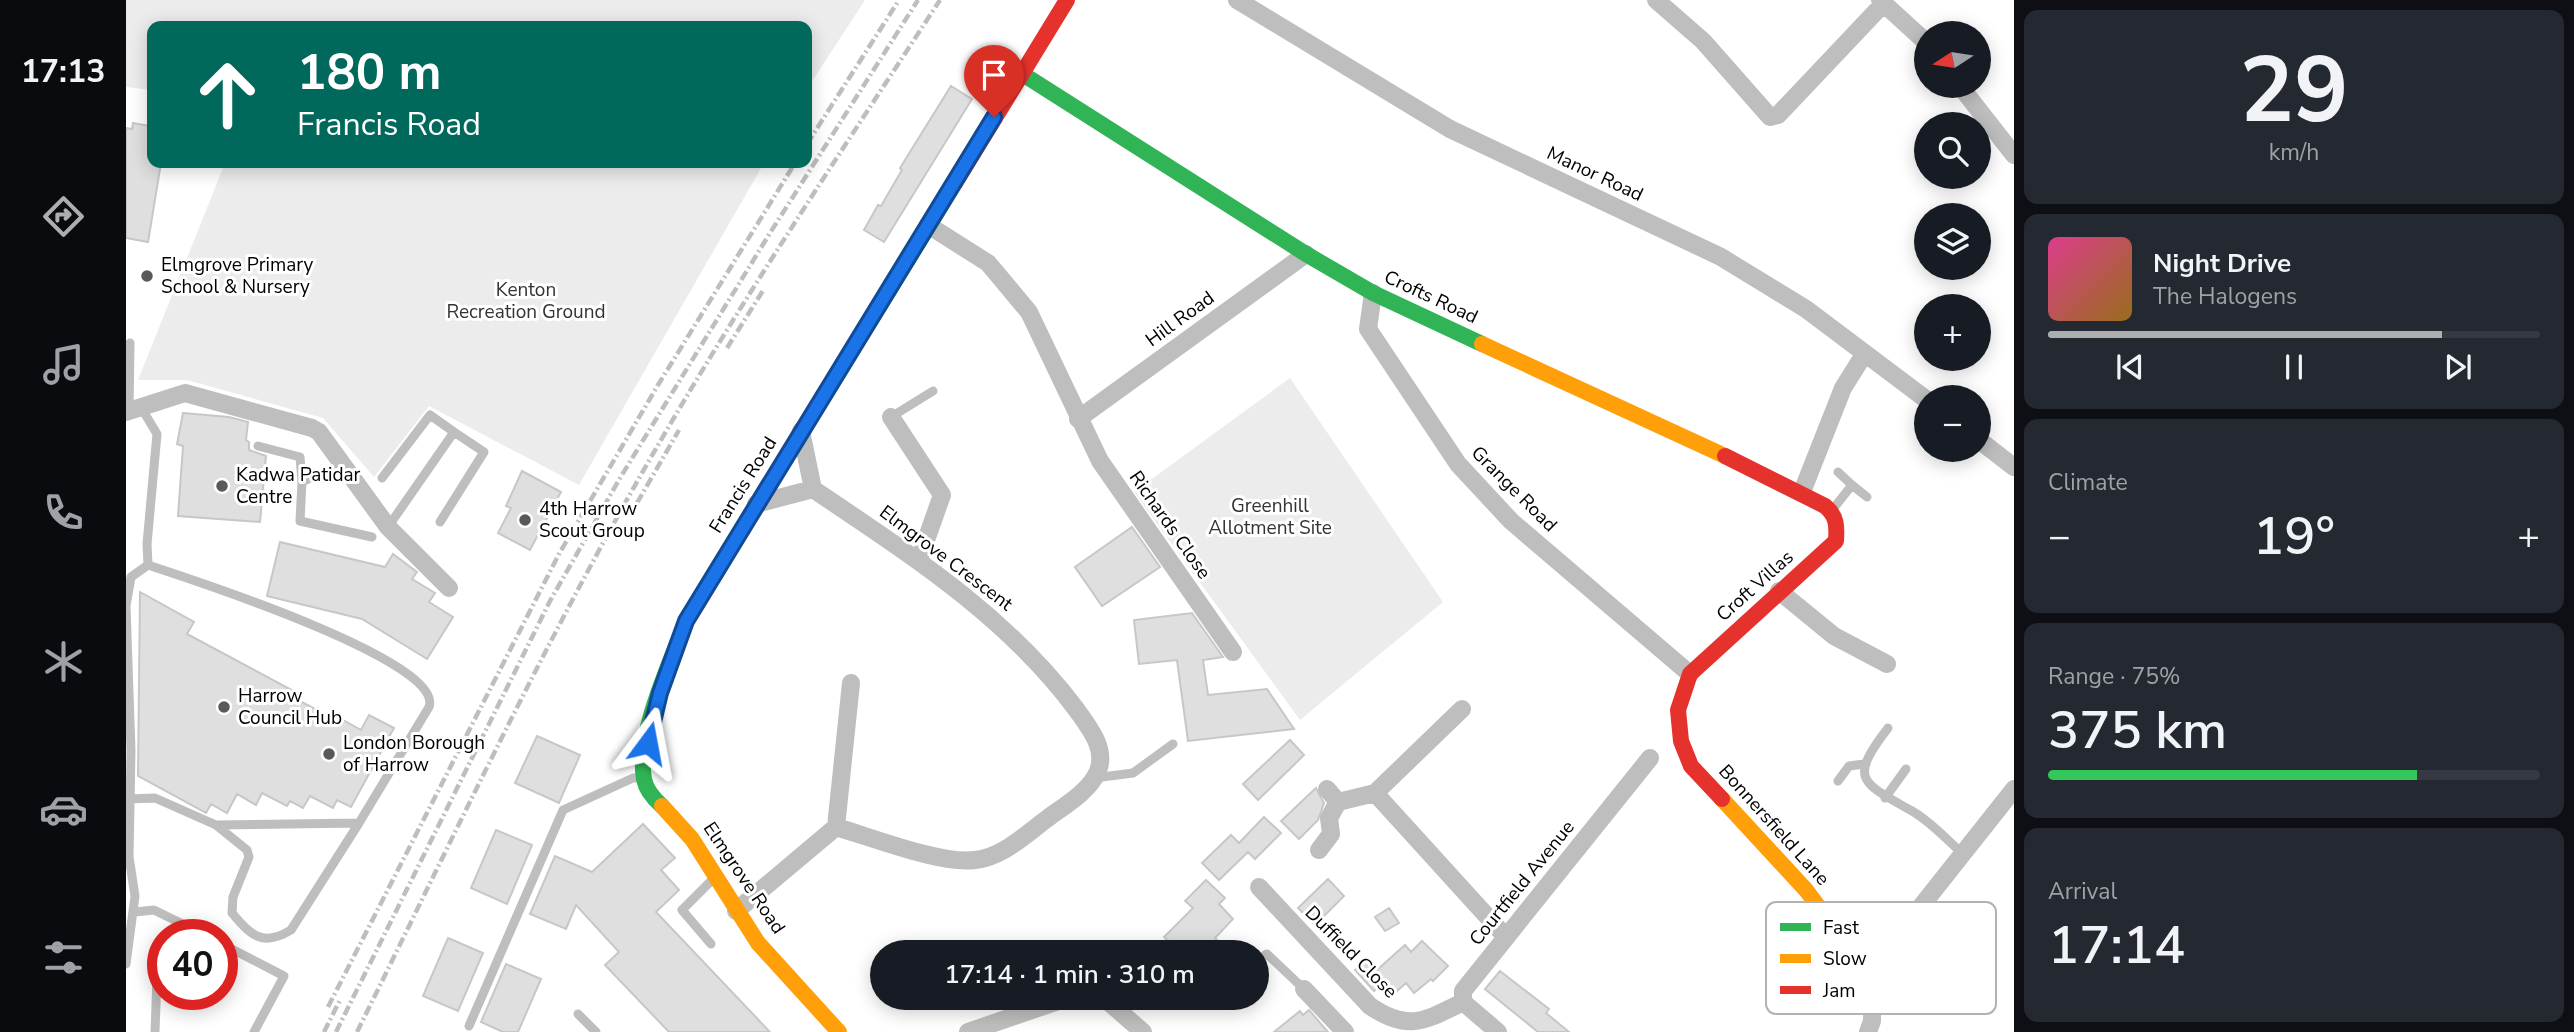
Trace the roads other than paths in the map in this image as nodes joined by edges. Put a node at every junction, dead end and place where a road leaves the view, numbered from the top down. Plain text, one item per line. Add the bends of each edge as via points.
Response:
1 (1067, 0) edge
2 (1237, 0) edge
3 (1656, 0) edge
4 (1882, 2) edge
5 (1914, 31) edge
6 (1021, 74) junction
7 (1969, 98) edge
8 (2014, 155) edge
9 (928, 225) junction
10 (1306, 254) junction
11 (1373, 293) junction
12 (130, 343) dead end
13 (1865, 353) junction
14 (1914, 390) edge
15 (933, 391) dead end
16 (133, 411) edge
17 (891, 417) joint
18 (1079, 419) junction
19 (801, 431) junction
20 (454, 432) junction
21 (258, 446) dead end
22 (1991, 449) edge
23 (341, 464) junction
24 (2014, 467) edge
25 (1838, 472) dead end
26 (383, 478) dead end
27 (302, 482) junction
28 (1852, 485) junction
29 (813, 489) junction
30 (1802, 492) junction
31 (1867, 497) dead end
32 (756, 504) junction
33 (1835, 517) junction
34 (440, 522) dead end
35 (388, 527) junction
36 (372, 537) dead end
37 (919, 560) junction
38 (148, 565) junction
39 (449, 587) dead end
40 (1779, 591) junction
41 (1233, 652) dead end
42 (1887, 664) dead end
43 (1690, 674) junction
44 (851, 683) dead end
45 (1462, 709) dead end
46 (1888, 728) dead end
47 (1172, 744) dead end
48 (1650, 758) dead end
49 (1864, 764) junction
50 (1906, 769) dead end
51 (644, 778) junction
52 (1092, 778) junction
53 (1838, 781) dead end
54 (2014, 789) edge
55 (1375, 793) junction
56 (1885, 798) junction
57 (128, 799) edge
58 (128, 821) edge
59 (359, 823) junction
60 (216, 825) junction
61 (836, 827) junction
62 (1319, 850) dead end
63 (1962, 853) junction
64 (716, 876) junction
65 (1259, 887) dead end
66 (1815, 902) edge
67 (1924, 902) edge
68 (736, 911) junction
69 (135, 912) junction
70 (172, 919) edge
71 (1505, 936) junction
72 (711, 944) dead end
73 (238, 952) edge
74 (1269, 956) edge
75 (126, 964) edge
76 (1304, 989) joint
77 (1463, 1002) junction
78 (156, 1010) edge
79 (1032, 1010) edge
80 (1118, 1010) edge
81 (578, 1014) dead end
82 (1872, 1014) edge
83 (469, 1026) dead end
84 (1424, 1026) edge
85 (155, 1032) edge
86 (254, 1032) edge
87 (596, 1032) edge
88 (839, 1032) edge
89 (968, 1032) edge
90 (1143, 1032) edge
91 (1345, 1032) edge
92 (1499, 1032) edge
93 (1868, 1032) edge

1 - 6 street, Francis Road
2 - 13 street, Manor Road via 1450,129 1721,257 1806,309
3 - 4 street via 1703,41 1770,117 1778,115
4 - 5 street
6 - 9 street, Francis Road
6 - 10 street, Crofts Road
7 - 8 street
9 - 18 street, Richards Close via 988,263 1029,313
9 - 19 street, Francis Road
10 - 11 street, Crofts Road
10 - 18 street, Hill Road
11 - 30 street, Crofts Road
11 - 43 street, Grange Road via 1368,329 1458,464 1511,521
12 - 16 lane
13 - 14 street, Manor Road
13 - 30 street via 1843,388
15 - 17 lane
16 - 23 street via 185,393 319,432
16 - 38 lane via 157,434
17 - 37 street via 942,495
18 - 41 street, Richards Close via 1100,461
19 - 29 street
19 - 32 street, Francis Road
20 - 26 lane via 430,415
20 - 34 lane via 484,452
20 - 35 lane
21 - 27 lane via 300,457
22 - 24 street
23 - 27 lane
23 - 35 street
25 - 28 lane
27 - 36 lane via 300,521
28 - 31 lane
28 - 33 lane
29 - 32 street
29 - 37 street, Elmgrove Crescent
30 - 33 street, Crofts Road
32 - 51 street, Francis Road via 686,621 660,693
33 - 40 street, Croft Villas via 1836,541
35 - 39 street
37 - 52 street, Elmgrove Crescent via 1007,630 1065,694 1100,751 1098,772
38 - 57 lane via 131,577 126,606
38 - 59 lane via 273,607 393,665 425,686 431,695 429,707
40 - 42 street via 1834,636
40 - 43 street, Croft Villas
43 - 66 street, Bonnersfield Lane via 1679,699 1676,722 1678,741 1690,766
44 - 61 street
45 - 55 street
46 - 49 lane
47 - 52 lane via 1133,773
48 - 71 street, Courtfield Avenue
49 - 53 lane via 1849,766
49 - 56 lane via 1867,782
50 - 56 lane
51 - 64 street, Elmgrove Road
51 - 83 lane via 633,778 564,810
52 - 61 street via 1074,799 1002,852 975,861 947,859
54 - 63 street
55 - 62 street via 1333,795 1331,834
55 - 71 street
56 - 63 lane via 1914,812
57 - 58 lane
57 - 60 lane via 155,798
58 - 69 lane
59 - 60 lane
59 - 60 lane via 291,930 277,939 262,939 246,930 232,913 233,897 249,858 247,850
61 - 68 street
63 - 67 street
64 - 68 street, Elmgrove Road
64 - 72 lane via 682,910
65 - 84 street, Duffield Close via 1370,1006 1390,1020
68 - 88 street, Elmgrove Road
69 - 70 lane via 154,910
69 - 75 lane
71 - 77 street, Courtfield Avenue via 1464,990
73 - 86 lane via 284,976
74 - 76 lane
76 - 91 street
77 - 84 street, Duffield Close
77 - 92 street
78 - 85 lane
79 - 89 street
80 - 90 street
81 - 87 lane
82 - 93 street

